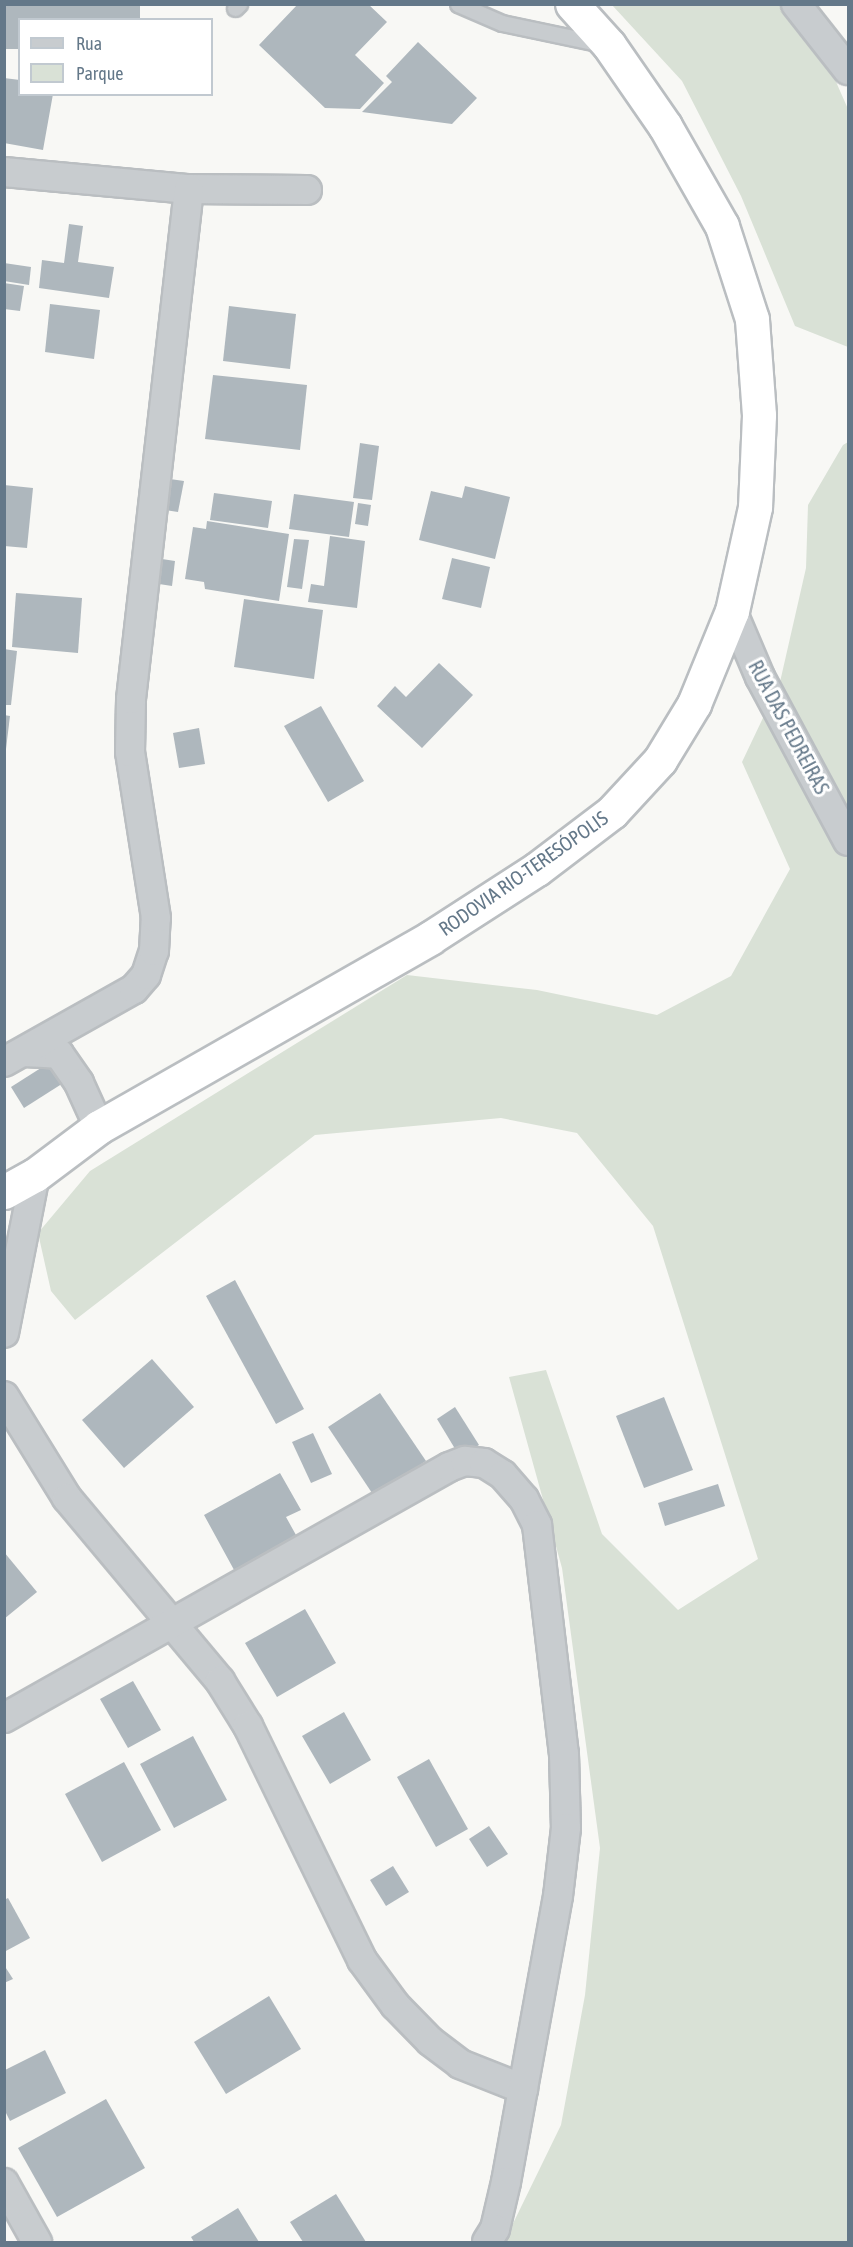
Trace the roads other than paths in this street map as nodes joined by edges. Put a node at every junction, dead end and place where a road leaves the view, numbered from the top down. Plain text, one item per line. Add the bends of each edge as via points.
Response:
1 (458, 4) edge
2 (572, 4) edge
3 (796, 4) edge
4 (609, 45) junction
5 (849, 70) edge
6 (4, 172) edge
7 (189, 189) junction
8 (307, 190) dead end
9 (732, 611) junction
10 (849, 842) edge
11 (14, 1057) edge
12 (99, 1127) junction
13 (35, 1175) junction
14 (4, 1192) edge
15 (4, 1333) edge
16 (4, 1396) edge
17 (175, 1623) junction
18 (4, 1718) edge
19 (523, 2089) junction
20 (4, 2184) edge
21 (37, 2242) edge
22 (487, 2242) edge

1 - 4 lane via 502,23
2 - 4 highway, RODOVIA RIO-TERESÓPOLIS
3 - 5 street
4 - 9 highway, RODOVIA RIO-TERESÓPOLIS via 665,126 722,226 752,319 759,415 755,507
6 - 7 street
7 - 8 street
7 - 11 street via 131,699 130,752 156,918 154,951 146,975 134,989
9 - 10 street, RUA DAS PEDREIRAS via 760,677 801,746
9 - 12 highway, RODOVIA RIO-TERESÓPOLIS via 694,704 660,760 612,812 537,869 430,938
11 - 12 street via 59,1054 79,1083
12 - 13 highway, RODOVIA RIO-TERESÓPOLIS
13 - 14 highway, RODOVIA RIO-TERESÓPOLIS
13 - 15 street
16 - 17 street via 67,1498
17 - 18 street
17 - 19 street via 220,1681 248,1726 362,1960 395,2005 430,2041 460,2064
17 - 19 street via 465,1461 484,1463 503,1475 524,1499 537,1525 564,1754 566,1828
19 - 22 street via 495,2229
20 - 21 street

